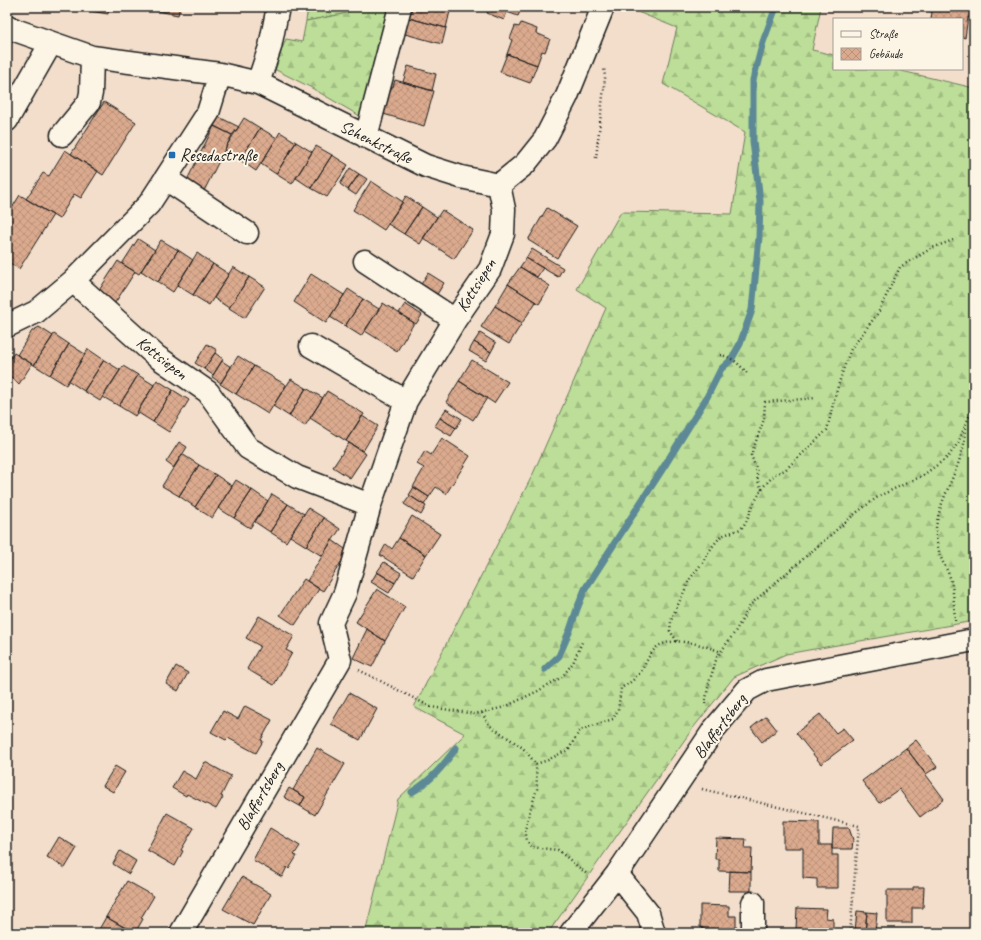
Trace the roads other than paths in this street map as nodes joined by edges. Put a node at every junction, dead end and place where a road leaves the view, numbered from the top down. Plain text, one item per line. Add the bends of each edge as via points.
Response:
1 (278, 7) edge
2 (400, 7) edge
3 (603, 7) edge
4 (7, 26) edge
5 (51, 43) junction
6 (92, 57) junction
7 (220, 74) junction
8 (258, 83) junction
9 (7, 120) edge
10 (62, 135) dead end
11 (366, 137) junction
12 (166, 179) junction
13 (499, 185) junction
14 (247, 234) dead end
15 (365, 261) dead end
16 (74, 281) junction
17 (454, 320) junction
18 (7, 326) edge
19 (310, 346) dead end
20 (406, 401) junction
21 (370, 504) junction
22 (966, 642) edge
23 (340, 660) joint
24 (612, 880) junction
25 (753, 903) dead end
26 (181, 933) edge
27 (571, 933) edge
28 (654, 933) edge
29 (753, 933) edge

1 - 8 street via 270,47
2 - 11 street
3 - 13 street via 567,96 545,139 525,164
4 - 5 street, Schenkstraße
5 - 6 street, Schenkstraße
5 - 9 street
6 - 7 street, Schenkstraße
6 - 10 street via 89,102
7 - 8 street, Schenkstraße
7 - 12 street via 208,113
8 - 11 street, Schenkstraße
11 - 13 street, Schenkstraße via 426,166
12 - 14 street
12 - 16 street via 149,204
13 - 17 street, Kottsiepen via 504,209 503,234 490,269
15 - 17 street
16 - 18 street via 36,312
16 - 21 street, Kottsiepen via 156,356 208,392 248,448 297,477
17 - 20 street, Kottsiepen
19 - 20 street
20 - 21 street, Kottsiepen
21 - 23 street, Kottsiepen via 345,593 331,623
22 - 24 street, Blaffertsberg via 766,680 747,690 715,728
23 - 26 street, Blaffertsberg
24 - 27 street, Blaffertsberg
24 - 28 street via 648,913
25 - 29 street

